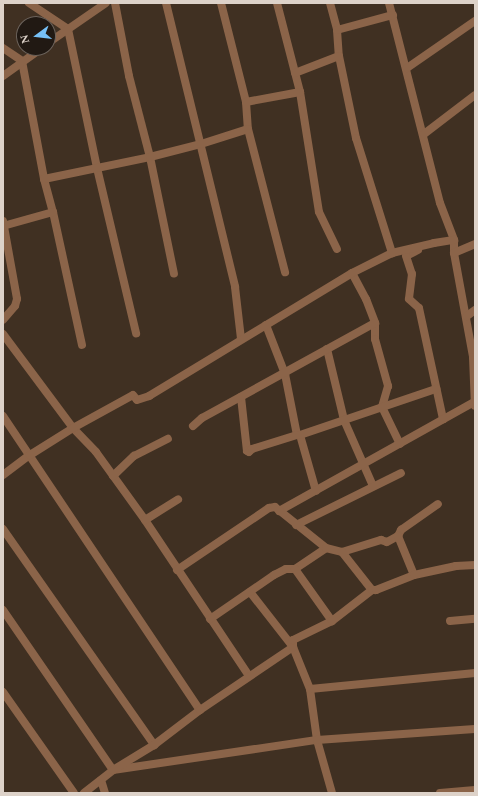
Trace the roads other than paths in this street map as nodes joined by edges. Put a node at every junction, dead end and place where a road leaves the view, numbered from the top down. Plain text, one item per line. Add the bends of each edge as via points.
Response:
1 (29, 3) edge
2 (106, 3) edge
3 (115, 3) edge
4 (166, 3) edge
5 (221, 3) edge
6 (278, 3) edge
7 (330, 3) edge
8 (389, 3) edge
9 (393, 15) junction
10 (475, 21) edge
11 (68, 30) junction
12 (337, 30) junction
13 (56, 38) edge
14 (3, 48) edge
15 (31, 56) edge
16 (339, 56) junction
17 (22, 62) junction
18 (407, 68) junction
19 (295, 73) junction
20 (3, 76) edge
21 (300, 92) junction
22 (475, 95) edge
23 (246, 102) junction
24 (248, 129) junction
25 (424, 134) junction
26 (201, 144) junction
27 (150, 158) junction
28 (97, 168) junction
29 (44, 179) junction
30 (52, 212) junction
31 (3, 224) edge
32 (454, 240) junction
33 (434, 243) junction
34 (475, 244) edge
35 (337, 249) dead end
36 (454, 252) junction
37 (392, 253) junction
38 (285, 272) dead end
39 (352, 273) junction
40 (174, 274) dead end
41 (475, 310) edge
42 (467, 316) junction
43 (3, 320) edge
44 (375, 323) junction
45 (266, 325) junction
46 (136, 333) dead end
47 (3, 334) edge
48 (241, 340) junction
49 (82, 345) dead end
50 (327, 349) junction
51 (474, 371) edge
52 (285, 374) junction
53 (436, 389) junction
54 (241, 397) junction
55 (475, 404) edge
56 (382, 408) junction
57 (3, 416) edge
58 (443, 419) junction
59 (344, 420) junction
60 (193, 426) dead end
61 (73, 428) junction
62 (298, 435) junction
63 (168, 439) dead end
64 (400, 444) junction
65 (30, 455) junction
66 (363, 464) junction
67 (401, 472) dead end
68 (3, 475) edge
69 (113, 476) junction
70 (373, 486) junction
71 (316, 491) junction
72 (178, 499) dead end
73 (438, 504) dead end
74 (279, 512) junction
75 (145, 520) junction
76 (296, 525) junction
77 (3, 529) edge
78 (398, 536) junction
79 (326, 548) junction
80 (342, 552) junction
81 (475, 565) edge
82 (295, 568) junction
83 (177, 570) junction
84 (414, 574) junction
85 (372, 590) junction
86 (250, 592) junction
87 (3, 610) edge
88 (210, 619) junction
89 (475, 619) edge
90 (332, 621) junction
91 (450, 621) dead end
92 (294, 646) junction
93 (475, 673) edge
94 (249, 676) junction
95 (310, 689) junction
96 (3, 692) edge
97 (200, 710) junction
98 (475, 729) edge
99 (317, 740) junction
100 (154, 745) junction
101 (113, 770) junction
102 (101, 780) junction
103 (475, 790) edge
104 (74, 793) edge
105 (84, 793) edge
106 (105, 793) edge
107 (332, 793) edge
108 (440, 793) edge

1 - 11 street
2 - 11 street
3 - 27 street via 129,76
4 - 26 street
5 - 23 street
6 - 19 street
7 - 12 street
8 - 9 street
9 - 12 street
9 - 18 street
10 - 18 street
11 - 13 street
11 - 28 street
12 - 16 street
14 - 17 street
15 - 17 street
16 - 19 street
16 - 37 street via 356,138
17 - 20 street
17 - 29 street
18 - 25 street
19 - 21 street
21 - 23 street
21 - 35 street via 320,212
22 - 25 street
23 - 24 street
24 - 26 street
24 - 38 street
25 - 32 street via 440,202
26 - 27 street
26 - 48 street via 235,286
27 - 28 street
27 - 40 street
28 - 29 street
28 - 46 street
29 - 30 street
30 - 31 street
30 - 49 street
31 - 43 street via 17,299 15,306
32 - 33 street
32 - 36 street
33 - 37 street
33 - 53 street via 406,256 412,274 409,300 419,308
34 - 36 street
36 - 42 street
37 - 39 street
39 - 44 street via 366,298
39 - 45 street
41 - 42 street
42 - 51 street
44 - 50 street
44 - 56 street via 375,338 388,386
45 - 48 street
45 - 52 street
47 - 61 street
48 - 61 street via 149,396 137,400 133,395
50 - 52 street
50 - 59 street
51 - 55 street
52 - 54 street
52 - 62 street
53 - 56 street
53 - 58 street
54 - 60 street via 202,418
54 - 62 street via 247,451
55 - 58 street
56 - 59 street
56 - 64 street
57 - 65 street
58 - 64 street
59 - 62 street
59 - 66 street
61 - 65 street
61 - 69 street via 96,452
62 - 71 street
63 - 69 street via 134,456
64 - 66 street
65 - 68 street
65 - 97 street
66 - 70 street
66 - 71 street
67 - 70 street
69 - 75 street
70 - 76 street
71 - 74 street
72 - 75 street
73 - 78 street via 401,530
74 - 76 street
74 - 83 street via 275,507 269,508
75 - 83 street
76 - 79 street
77 - 100 street
78 - 80 street via 387,542 381,540
78 - 84 street
79 - 80 street
79 - 82 street
80 - 85 street
81 - 84 street
82 - 86 street via 286,569
82 - 90 street
83 - 88 street
84 - 85 street
85 - 90 street
86 - 88 street
86 - 92 street
87 - 101 street
88 - 94 street
89 - 91 street
90 - 92 street via 293,640
92 - 94 street
92 - 95 street
93 - 95 street
94 - 97 street
95 - 99 street
96 - 104 street
97 - 100 street
98 - 99 street
99 - 101 street
99 - 107 street
100 - 101 street
101 - 102 street
102 - 105 street
102 - 106 street
103 - 108 street

